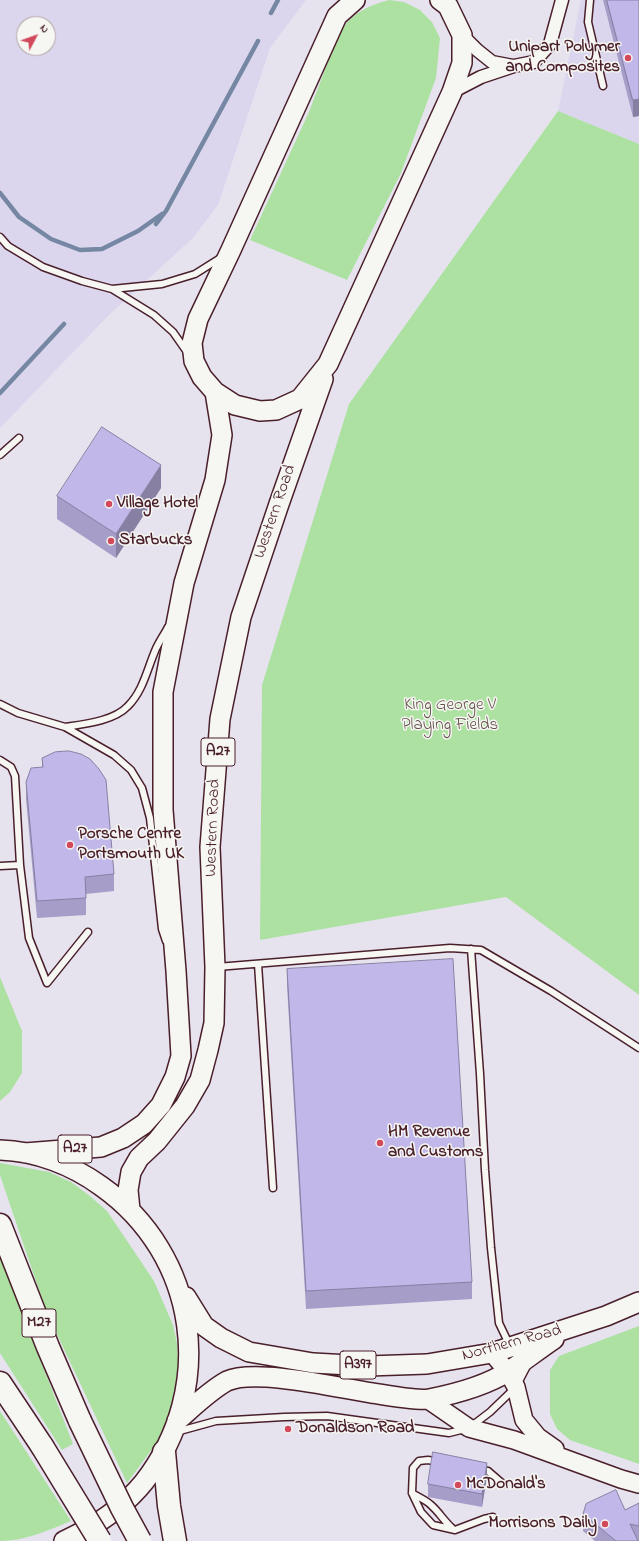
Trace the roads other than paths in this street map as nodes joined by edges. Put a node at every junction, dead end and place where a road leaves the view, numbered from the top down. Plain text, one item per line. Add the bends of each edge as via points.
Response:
1 (355, 0) edge
2 (562, 0) edge
3 (590, 0) edge
4 (445, 2) edge
5 (339, 8) edge
6 (462, 35) junction
7 (514, 66) junction
8 (603, 86) dead end
9 (452, 92) junction
10 (0, 237) edge
11 (230, 252) junction
12 (112, 290) junction
13 (194, 361) junction
14 (328, 364) junction
15 (215, 392) junction
16 (19, 438) dead end
17 (0, 455) edge
18 (179, 606) junction
19 (0, 704) edge
20 (65, 727) junction
21 (0, 760) edge
22 (20, 864) junction
23 (0, 866) edge
24 (88, 932) dead end
25 (470, 949) junction
26 (258, 964) junction
27 (215, 967) junction
28 (176, 971) junction
29 (639, 1048) edge
30 (0, 1150) edge
31 (25, 1152) junction
32 (273, 1188) dead end
33 (130, 1210) junction
34 (0, 1225) edge
35 (175, 1278) junction
36 (639, 1302) edge
37 (572, 1327) junction
38 (511, 1347) junction
39 (492, 1353) junction
40 (512, 1379) junction
41 (0, 1383) edge
42 (427, 1399) junction
43 (470, 1428) junction
44 (171, 1435) junction
45 (568, 1459) junction
46 (442, 1462) edge
47 (473, 1468) edge
48 (502, 1484) dead end
49 (639, 1484) edge
50 (412, 1493) junction
51 (493, 1517) dead end
52 (455, 1530) junction
53 (64, 1541) edge
54 (100, 1541) edge
55 (140, 1541) edge
56 (175, 1541) edge

1 - 5 main road
2 - 7 street via 550,44 534,62
3 - 8 lane via 588,22
4 - 6 main road
5 - 11 main road
6 - 7 street via 492,62
6 - 9 main road via 462,63
7 - 9 street via 481,77
9 - 14 main road
10 - 12 lane via 8,246 43,267
11 - 12 lane via 195,274 162,284
11 - 13 main road via 198,319 192,343
12 - 13 lane via 154,316 173,332
13 - 15 main road via 202,377
14 - 15 main road via 300,399 276,410 260,411 236,405
14 - 27 main road, Western Road / A27 via 241,617 220,719 210,847
15 - 18 main road, A27 via 222,435 215,480
16 - 17 lane
18 - 20 lane via 155,649 144,682 128,706 94,723
18 - 28 main road, A27 via 163,692 163,810
19 - 20 lane via 18,713
20 - 28 lane via 114,755 131,770 142,788 150,818 162,930
21 - 22 lane via 11,767 15,776
22 - 23 lane
22 - 24 lane via 29,938 47,983
25 - 26 lane via 450,948
25 - 29 lane via 481,950 551,991
25 - 38 lane via 485,1170 499,1323
26 - 27 lane
26 - 32 lane
27 - 33 main road, Western Road / A27 via 214,1023 200,1080 185,1106 157,1141 139,1158 131,1172 128,1190
28 - 31 main road, A27 via 181,1056 175,1077 162,1104 144,1124 123,1138 101,1147
30 - 31 main road
31 - 33 main road via 58,1162 85,1175 118,1198
33 - 35 main road via 157,1242
34 - 55 highway, M27, bridge via 48,1348 80,1421
35 - 39 main road, Northern Road / A397 via 204,1326 221,1338 250,1352 313,1363 368,1366 427,1364
35 - 44 main road via 186,1318 189,1348 184,1400
36 - 37 main road, Northern Road / A397
37 - 38 main road, Northern Road / A397
37 - 40 main road, Northern Road / A397 via 535,1352
38 - 39 main road, Northern Road / A397
39 - 40 street
40 - 42 main road, Northern Road / A397
40 - 43 lane via 490,1412
40 - 45 street via 524,1420 538,1437
41 - 54 highway, bridge
42 - 43 street
42 - 44 main road, Northern Road / A397 via 292,1380 245,1377 228,1381 214,1389
43 - 44 lane via 449,1433 327,1416 284,1417 216,1421
43 - 45 street
44 - 53 main road via 143,1482 127,1500 88,1529
44 - 56 highway via 169,1506
45 - 49 street
46 - 50 lane via 419,1461 413,1468
47 - 48 lane via 488,1471
50 - 52 lane via 430,1504 445,1523
50 - 52 lane via 421,1512 433,1525
51 - 52 lane

